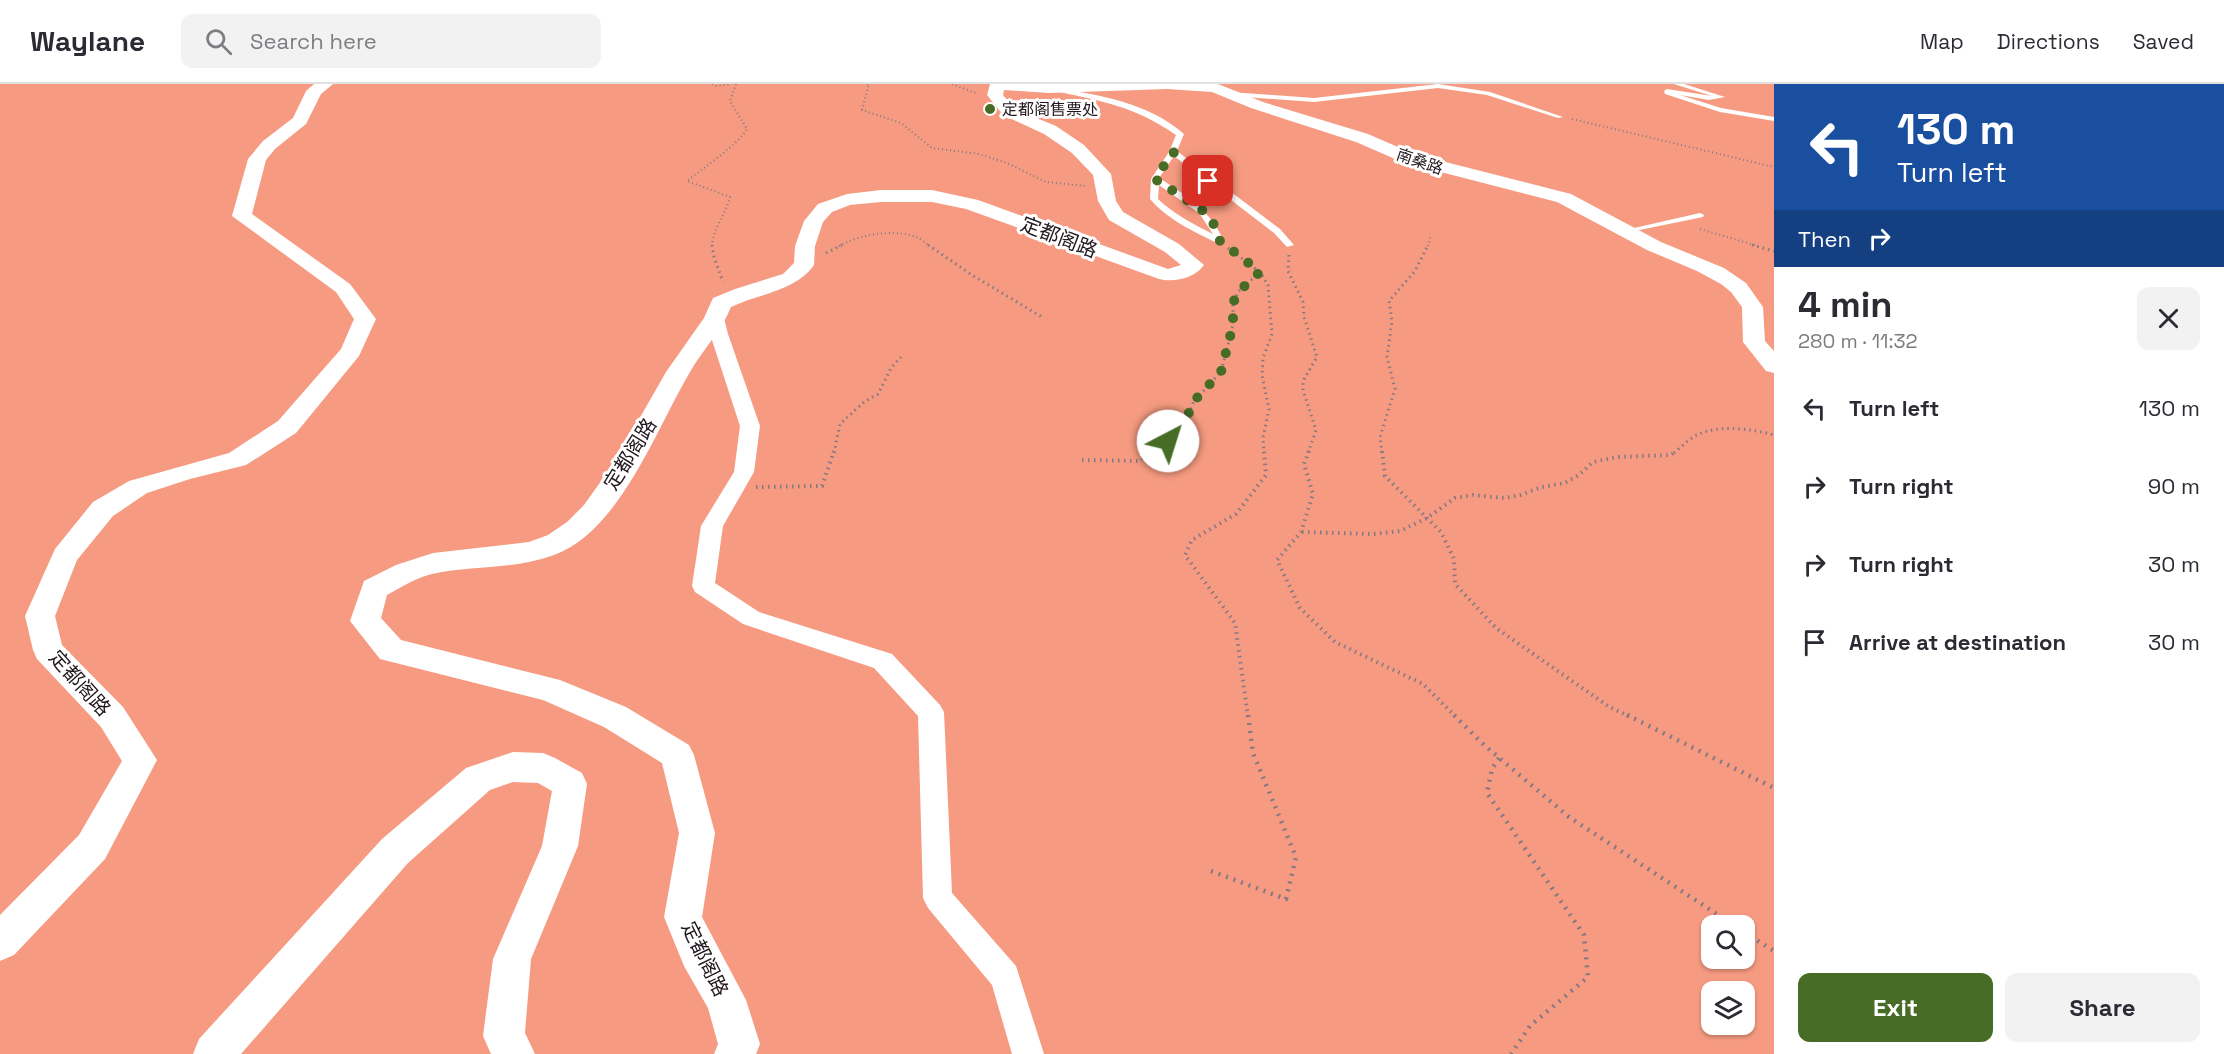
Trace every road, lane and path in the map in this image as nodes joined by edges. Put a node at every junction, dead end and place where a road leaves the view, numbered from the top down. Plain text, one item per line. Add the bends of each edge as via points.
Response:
1 (325, 84) edge
2 (712, 84) edge
3 (731, 84) edge
4 (736, 84) edge
5 (868, 84) edge
6 (952, 84) edge
7 (1677, 84) edge
8 (997, 88) edge
9 (1049, 88) junction
10 (1229, 94) junction
11 (1560, 117) joint
12 (1774, 119) edge
13 (1173, 152) junction
14 (1774, 167) edge
15 (1155, 179) junction
16 (1104, 187) junction
17 (1701, 215) dead end
18 (1676, 220) junction
19 (1625, 231) junction
20 (1431, 235) dead end
21 (1220, 241) junction
22 (1290, 245) joint
23 (1774, 251) edge
24 (804, 265) junction
25 (1260, 272) junction
26 (723, 309) junction
27 (1042, 317) dead end
28 (901, 357) dead end
29 (1774, 366) edge
30 (1774, 435) edge
31 (1082, 460) dead end
32 (735, 488) junction
33 (1427, 518) junction
34 (1301, 532) junction
35 (1499, 758) junction
36 (1774, 788) edge
37 (1211, 871) dead end
38 (1718, 915) edge
39 (1755, 939) edge
40 (0, 942) edge
41 (1774, 951) edge
42 (214, 1054) edge
43 (514, 1054) edge
44 (735, 1054) edge
45 (1028, 1054) edge
46 (1511, 1054) edge

1 - 40 street, 定都阁路 via 314,91 300,121 257,159 242,216 343,288 365,319 351,351 287,428 237,459 138,487 103,509 65,556 40,616 48,650 111,717 140,760 92,847
2 - 3 path
4 - 26 path via 730,101 747,129 742,140 687,181 730,197 727,214 714,234
5 - 16 path via 862,110 901,123 932,148 979,154 1046,183
6 - 8 path via 978,94
7 - 12 lane via 1722,97 1667,93 1720,110
8 - 9 street, 南桑路
8 - 16 street, 定都阁路 via 1008,112 1050,130 1078,149 1102,174
9 - 10 street, 南桑路 via 1191,85
9 - 13 lane via 1107,98 1141,110 1180,134
10 - 11 lane via 1314,100 1438,86 1488,93
10 - 19 street, 南桑路 via 1362,138 1408,158 1564,198
11 - 14 path
13 - 15 lane
13 - 22 lane
15 - 21 lane via 1205,212
15 - 21 lane via 1154,199 1165,210
16 - 24 street, 定都阁路 via 1116,216 1194,265 1184,272 1166,275 971,204 932,196 847,200 825,208 814,221 805,246
17 - 18 lane
18 - 19 lane
18 - 23 path
19 - 29 street, 南桑路 via 1718,274 1739,288 1749,299 1755,316 1754,342
20 - 33 path via 1417,271 1389,302 1392,321 1387,357 1395,388 1380,437 1385,476
21 - 25 path
22 - 34 path via 1288,271 1303,302 1317,357 1303,381 1316,430 1304,464 1313,494
24 - 26 street, 定都阁路 via 790,278
24 - 27 path via 858,236 915,236
25 - 31 path via 1238,292 1221,372 1194,401 1181,431 1140,461
25 - 37 path via 1268,285 1272,334 1263,358 1262,375 1269,409 1263,438 1266,475 1236,514 1192,540 1185,555 1234,623 1253,753 1296,857 1286,899
26 - 32 street via 719,334 750,426 744,472
26 - 44 street, 定都阁路 via 701,336 635,449 588,518 558,542 510,558 440,562 399,574 374,589 365,621 391,650 549,689 615,717 677,755 697,833 683,917 726,1000 739,1044
28 - 32 path via 878,394 840,424 822,486
30 - 33 path via 1718,429 1698,434 1671,454 1593,462 1565,483 1504,498 1455,498
32 - 45 street via 712,526 703,586 751,618 883,661 931,712 938,898 1005,977
33 - 34 path via 1400,531
33 - 36 path via 1441,532 1454,559 1455,584 1496,628 1608,706
34 - 35 path via 1277,560 1300,608 1335,642 1423,684
35 - 38 path via 1569,817
35 - 46 path via 1492,769 1487,793 1584,935 1588,977 1530,1026
39 - 41 path
42 - 43 street via 395,851 478,779 513,767 543,768 570,784 560,846 512,959 504,1036

